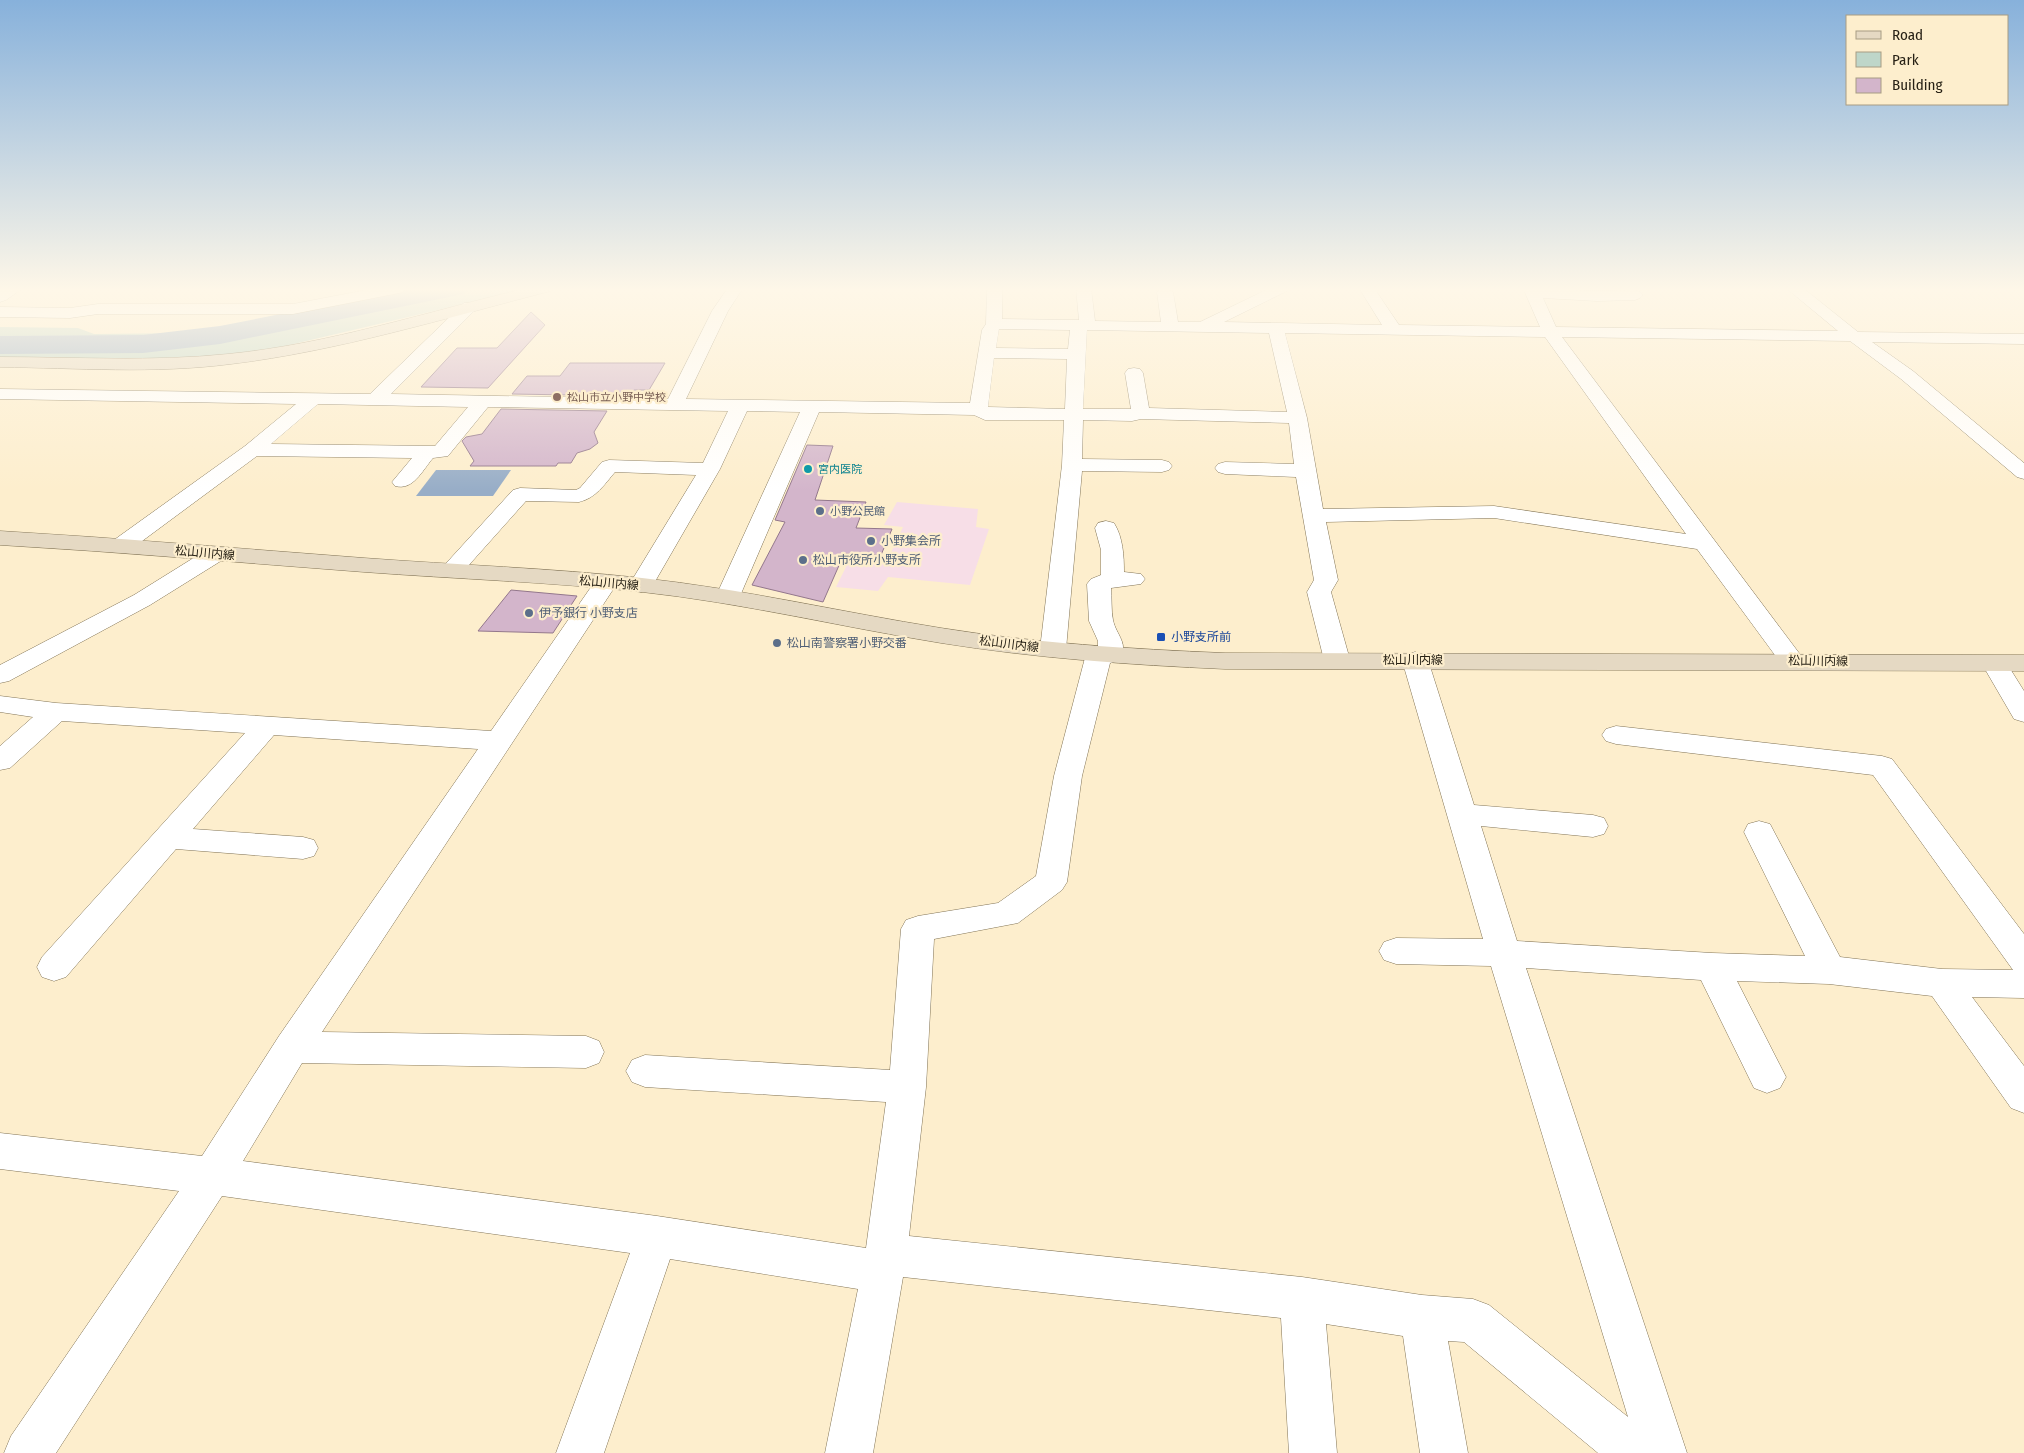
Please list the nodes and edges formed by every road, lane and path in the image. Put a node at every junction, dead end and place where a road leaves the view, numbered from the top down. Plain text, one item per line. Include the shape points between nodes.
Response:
1 (253, 356) edge
2 (420, 356) edge
3 (698, 356) edge
4 (986, 356) edge
5 (1076, 356) edge
6 (1283, 356) edge
7 (1567, 356) edge
8 (1881, 356) edge
9 (0, 362) edge
10 (1134, 373) dead end
11 (0, 394) edge
12 (313, 399) junction
13 (375, 400) junction
14 (482, 402) junction
15 (674, 405) junction
16 (740, 406) junction
17 (812, 407) junction
18 (978, 409) junction
19 (1141, 413) junction
20 (1074, 415) junction
21 (1298, 418) junction
22 (252, 450) junction
23 (427, 452) junction
24 (1072, 465) junction
25 (1162, 466) dead end
26 (1225, 468) dead end
27 (710, 469) junction
28 (1305, 471) junction
29 (2024, 473) edge
30 (402, 482) dead end
31 (1315, 516) junction
32 (1106, 528) dead end
33 (0, 538) edge
34 (1704, 543) junction
35 (122, 545) junction
36 (216, 554) junction
37 (452, 570) junction
38 (606, 582) junction
39 (641, 585) junction
40 (728, 596) junction
41 (1053, 649) junction
42 (1105, 655) junction
43 (1337, 660) junction
44 (1415, 660) junction
45 (1792, 661) junction
46 (2024, 663) edge
47 (1994, 664) junction
48 (0, 675) edge
49 (0, 704) edge
50 (56, 712) junction
51 (2024, 713) edge
52 (267, 726) junction
53 (1616, 735) dead end
54 (498, 741) junction
55 (0, 762) edge
56 (1461, 814) junction
57 (1593, 826) dead end
58 (1759, 832) dead end
59 (168, 838) junction
60 (304, 848) dead end
61 (1396, 951) dead end
62 (1504, 954) junction
63 (2024, 960) edge
64 (54, 967) dead end
65 (1712, 967) junction
66 (1829, 970) junction
67 (1942, 983) junction
68 (2024, 984) edge
69 (292, 1047) junction
70 (586, 1052) dead end
71 (645, 1071) dead end
72 (1767, 1078) dead end
73 (907, 1087) junction
74 (2024, 1096) edge
75 (0, 1151) edge
76 (214, 1175) junction
77 (657, 1236) junction
78 (885, 1263) junction
79 (1302, 1299) junction
80 (1422, 1316) junction
81 (28, 1453) edge
82 (580, 1453) edge
83 (849, 1453) edge
84 (1314, 1453) edge
85 (1444, 1453) edge
86 (1635, 1453) edge
87 (1663, 1453) edge

1 - 9 main road via 157,364
2 - 13 street
3 - 15 street
4 - 18 street
5 - 20 street
6 - 21 street
7 - 34 street
8 - 29 street
10 - 19 street
11 - 12 street
12 - 13 street
12 - 22 street
13 - 14 street
14 - 15 street
14 - 23 street via 441,452
15 - 16 street
16 - 17 street
16 - 27 street
17 - 18 street
17 - 40 street
18 - 20 street via 985,414
19 - 20 street
19 - 21 street
20 - 24 street
21 - 28 street
22 - 23 street
22 - 35 street
23 - 30 street
24 - 25 street
24 - 41 street
26 - 28 street
27 - 37 street via 609,466 587,492 579,496 520,494
27 - 39 street
28 - 31 street
31 - 34 street via 1494,512
31 - 43 street via 1326,580 1320,592
32 - 42 street via 1123,579 1099,584 1101,621 1111,641
33 - 35 main road, 松山川内線
34 - 45 street
35 - 36 main road, 松山川内線
36 - 37 main road, 松山川内線
36 - 48 street via 142,600
37 - 38 main road, 松山川内線
38 - 39 main road, 松山川内線
38 - 54 street
39 - 40 main road, 松山川内線
40 - 41 main road, 松山川内線 via 943,636
41 - 42 main road, 松山川内線
42 - 43 main road, 松山川内線 via 1225,661
42 - 73 street via 1068,776 1050,882 1006,914 918,929
43 - 44 main road, 松山川内線
44 - 45 main road, 松山川内線
44 - 56 street
45 - 47 main road, 松山川内線
46 - 47 main road, 松山川内線
47 - 51 street
49 - 50 street
50 - 52 street
50 - 55 street
52 - 54 street
52 - 59 street
53 - 63 street via 1882,766
54 - 69 street
56 - 57 street
56 - 62 street
58 - 66 street
59 - 60 street
59 - 64 street
61 - 62 street
62 - 65 street
62 - 87 street
65 - 66 street
65 - 72 street
66 - 67 street
67 - 68 street
67 - 74 street
69 - 70 street
69 - 76 street
71 - 73 street
73 - 78 street
75 - 76 street
76 - 77 street
76 - 81 street
77 - 78 street
77 - 82 street
78 - 79 street
78 - 83 street
79 - 80 street
79 - 84 street
80 - 85 street
80 - 86 street via 1473,1321

